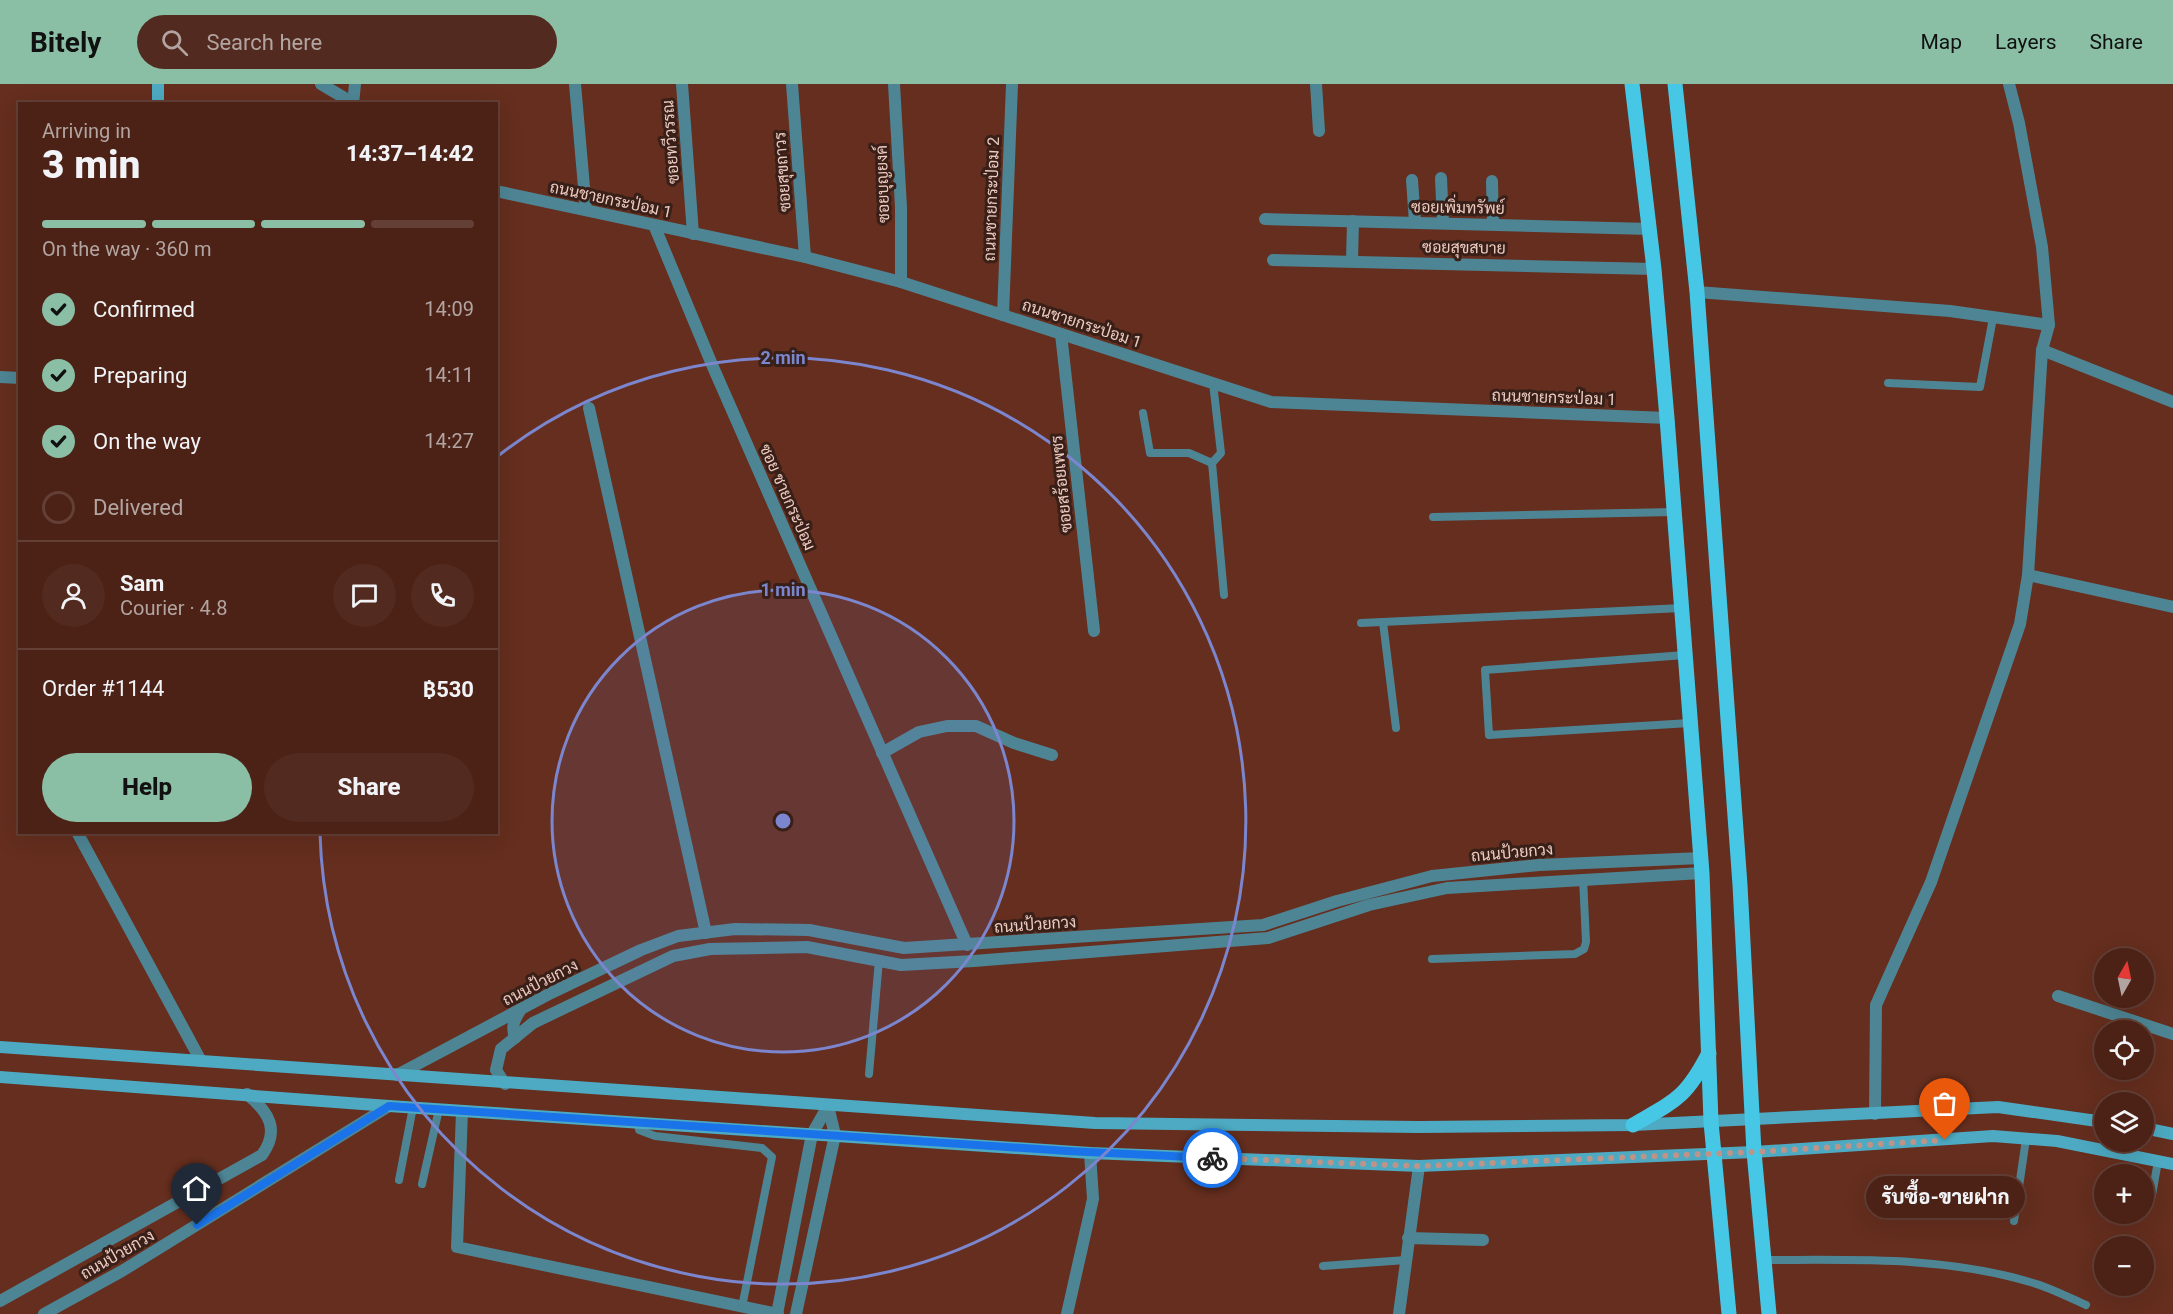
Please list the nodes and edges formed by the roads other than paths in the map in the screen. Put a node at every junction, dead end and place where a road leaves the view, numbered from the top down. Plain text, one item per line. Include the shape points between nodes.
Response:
1 (158, 84) edge
2 (321, 84) edge
3 (355, 84) edge
4 (575, 84) edge
5 (682, 84) edge
6 (792, 84) edge
7 (894, 84) edge
8 (1012, 84) edge
9 (1316, 84) edge
10 (1632, 84) edge
11 (1675, 84) edge
12 (2009, 84) edge
13 (159, 102) edge
14 (351, 102) edge
15 (353, 102) edge
16 (1319, 131) dead end
17 (1441, 178) dead end
18 (1412, 180) dead end
19 (1492, 180) dead end
20 (498, 191) edge
21 (586, 210) junction
22 (1265, 219) dead end
23 (1353, 221) junction
24 (1414, 222) junction
25 (1443, 223) junction
26 (1493, 224) junction
27 (654, 225) junction
28 (1650, 229) junction
29 (693, 234) junction
30 (805, 257) junction
31 (1273, 260) dead end
32 (1352, 261) junction
33 (1654, 269) junction
34 (901, 282) junction
35 (1697, 292) junction
36 (1003, 315) junction
37 (1993, 318) junction
38 (2049, 325) junction
39 (1061, 334) junction
40 (2042, 350) junction
41 (0, 377) edge
42 (18, 378) edge
43 (1213, 383) junction
44 (1888, 383) dead end
45 (2173, 402) edge
46 (589, 408) dead end
47 (1143, 413) dead end
48 (1667, 418) junction
49 (1212, 463) junction
50 (1674, 512) junction
51 (1433, 517) dead end
52 (2028, 575) junction
53 (1224, 595) dead end
54 (2173, 607) edge
55 (1682, 608) junction
56 (1383, 622) junction
57 (1361, 623) dead end
58 (1094, 632) dead end
59 (1685, 656) junction
60 (1690, 723) junction
61 (1396, 728) dead end
62 (882, 753) junction
63 (1052, 755) dead end
64 (77, 834) edge
65 (1701, 865) junction
66 (1583, 878) junction
67 (706, 933) junction
68 (967, 945) junction
69 (1432, 959) dead end
70 (879, 960) junction
71 (2058, 996) dead end
72 (521, 1010) junction
73 (2173, 1034) edge
74 (515, 1038) junction
75 (0, 1047) edge
76 (1709, 1052) junction
77 (201, 1061) junction
78 (869, 1074) dead end
79 (397, 1075) junction
80 (0, 1077) edge
81 (505, 1084) junction
82 (247, 1094) junction
83 (389, 1106) junction
84 (828, 1106) junction
85 (413, 1107) junction
86 (439, 1109) junction
87 (462, 1111) junction
88 (1875, 1114) junction
89 (1752, 1118) junction
90 (2094, 1121) edge
91 (1712, 1122) junction
92 (638, 1123) junction
93 (1633, 1125) junction
94 (2154, 1130) edge
95 (812, 1134) junction
96 (2173, 1134) edge
97 (835, 1135) junction
98 (2026, 1138) junction
99 (1754, 1152) junction
100 (1090, 1153) junction
101 (1714, 1154) junction
102 (2158, 1161) junction
103 (2173, 1164) edge
104 (1419, 1166) junction
105 (399, 1180) dead end
106 (422, 1184) dead end
107 (2154, 1184) edge
108 (2014, 1221) dead end
109 (1408, 1238) junction
110 (1483, 1240) dead end
111 (1407, 1260) junction
112 (1764, 1260) junction
113 (1323, 1266) dead end
114 (0, 1301) edge
115 (2086, 1305) dead end
116 (742, 1307) junction
117 (44, 1314) edge
118 (778, 1314) edge
119 (796, 1314) edge
120 (1067, 1314) edge
121 (1399, 1314) edge
122 (1729, 1314) edge
123 (1769, 1314) edge

1 - 13 street
2 - 14 street
3 - 15 street
4 - 21 street
5 - 29 street, ซอยทวีวรรณ
6 - 30 street, ซอยสุขถาวร
7 - 34 street, ซอยบุญยงค์
8 - 36 street, ถนนชายกระป่อม 2
9 - 16 street
10 - 28 main road
11 - 35 main road
12 - 38 street via 2042,247
17 - 25 street
18 - 24 street
19 - 26 street
20 - 21 street, ถนนชายกระป่อม 1
21 - 27 street, ถนนชายกระป่อม 1
22 - 23 street, ซอยเพิ่มทรัพย์
23 - 24 street, ซอยเพิ่มทรัพย์
23 - 32 street
24 - 25 street, ซอยเพิ่มทรัพย์
25 - 26 street, ซอยเพิ่มทรัพย์
26 - 28 street, ซอยเพิ่มทรัพย์
27 - 29 street, ถนนชายกระป่อม 1
27 - 62 street, ซอย ชายกระป่อม via 712,367
28 - 33 main road
29 - 30 street, ถนนชายกระป่อม 1
30 - 34 street, ถนนชายกระป่อม 1
31 - 32 street, ซอยสุขสบาย
32 - 33 street, ซอยสุขสบาย
33 - 48 main road
34 - 36 street, ถนนชายกระป่อม 1
35 - 37 street via 1950,311
35 - 89 main road via 1740,885
36 - 39 street, ถนนชายกระป่อม 1
37 - 38 street
37 - 44 lane via 1980,387
38 - 40 street
39 - 43 street, ถนนชายกระป่อม 1
39 - 58 street, ซอยสร้อยเพชร
40 - 45 street
40 - 52 street
41 - 42 street
43 - 48 street, ถนนชายกระป่อม 1 via 1270,402
43 - 49 lane via 1221,453
46 - 67 street
47 - 49 lane via 1150,453 1189,453
48 - 50 main road
49 - 53 lane
50 - 51 lane
50 - 55 main road
52 - 54 street
52 - 88 street via 2020,624 1931,882 1876,1005
55 - 56 lane
55 - 59 main road
56 - 57 lane
56 - 61 lane
59 - 60 main road
59 - 60 lane via 1485,670 1489,735
60 - 65 main road
62 - 63 street via 919,732 976,726
62 - 68 street, ซอย ชายกระป่อม
64 - 77 street
65 - 66 street, ถนนป้วยกวง
65 - 68 street, ถนนป้วยกวง via 1539,865 1432,876 1263,925
65 - 76 main road
66 - 69 lane via 1586,942 1584,949 1575,954
66 - 70 street, ถนนป้วยกวง via 1447,888 1369,905 1268,938 974,961 901,965
67 - 68 street, ถนนป้วยกวง via 735,929 809,930 904,948
67 - 72 street, ถนนป้วยกวง via 678,936 642,950
70 - 74 street, ถนนป้วยกวง via 807,947 710,949 673,956 553,1012
70 - 78 lane
71 - 73 street
72 - 74 street via 513,1022
72 - 79 street, ถนนป้วยกวง
74 - 81 street, ถนนป้วยกวง via 501,1049 497,1060 496,1070
75 - 77 street
76 - 91 main road
76 - 93 main road via 1694,1082 1675,1101
77 - 79 street
79 - 81 street
80 - 82 street
81 - 84 street
82 - 83 street
82 - 114 street, ถนนป้วยกวง via 266,1111 269,1119 270,1139 262,1155
83 - 85 street
83 - 117 street, ถนนป้วยกวง via 122,1271
84 - 93 street via 1095,1123
84 - 95 street
84 - 97 street
85 - 86 street
85 - 105 lane
86 - 87 street
86 - 106 lane
87 - 92 street
87 - 116 street via 457,1247
88 - 89 street
88 - 90 street via 1998,1107
89 - 91 street
89 - 99 main road
91 - 93 street
91 - 101 main road
92 - 95 street
92 - 116 lane via 639,1130 655,1136 762,1148 772,1157
94 - 96 street
95 - 97 street
95 - 118 street
97 - 100 street
97 - 119 street
98 - 99 street via 1993,1136
98 - 102 street
98 - 108 lane
99 - 101 street
99 - 112 main road
100 - 104 street
100 - 120 street via 1093,1199
101 - 104 street
101 - 122 main road
102 - 103 street
102 - 107 lane
104 - 109 street
109 - 110 street
109 - 111 street
111 - 113 lane
111 - 121 street
112 - 115 lane via 1906,1260 1944,1265 2031,1282
112 - 123 main road
116 - 118 street

